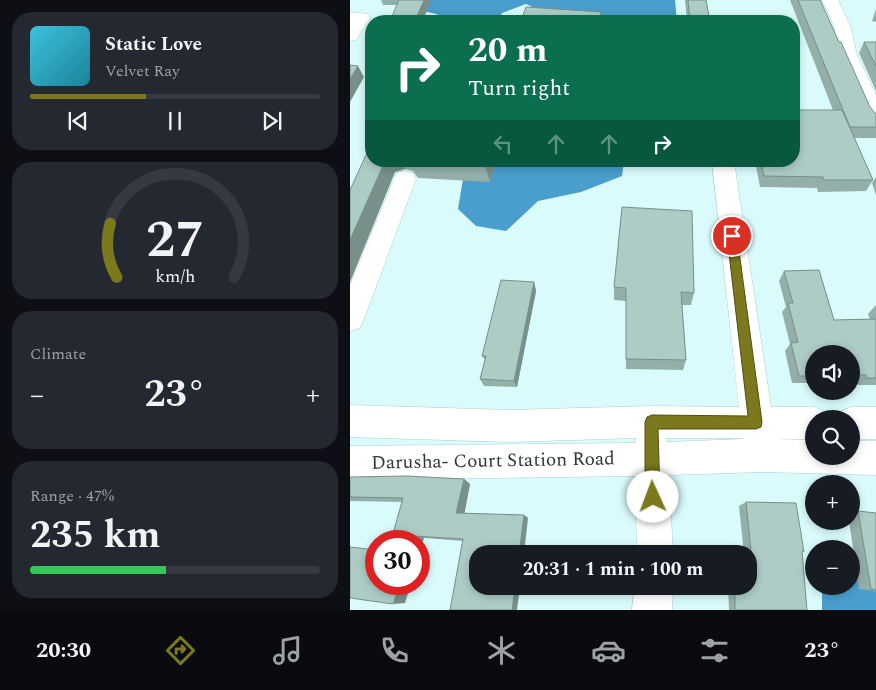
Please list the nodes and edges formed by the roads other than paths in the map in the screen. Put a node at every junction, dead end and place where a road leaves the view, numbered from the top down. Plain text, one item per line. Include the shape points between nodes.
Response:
1 (830, 0) edge
2 (361, 14) edge
3 (350, 36) edge
4 (876, 117) edge
5 (724, 167) edge
6 (405, 179) dead end
7 (350, 319) edge
8 (350, 421) edge
9 (652, 422) junction
10 (756, 422) junction
11 (805, 423) edge
12 (860, 423) edge
13 (876, 423) edge
14 (762, 455) junction
15 (876, 458) edge
16 (651, 459) junction
17 (350, 463) edge
18 (655, 545) edge
19 (653, 595) edge
20 (652, 610) edge

1 - 4 street via 842,25 848,55
2 - 3 street
5 - 10 street
6 - 7 street
8 - 9 street, Darusha- Court Station Road via 509,426
9 - 10 street, Darusha- Court Station Road
9 - 16 street
10 - 11 street, Darusha- Court Station Road
10 - 14 street
12 - 13 street
14 - 15 street, Darusha- Court Station Road
14 - 16 street, Darusha- Court Station Road
16 - 17 street, Darusha- Court Station Road
16 - 18 street
19 - 20 street

